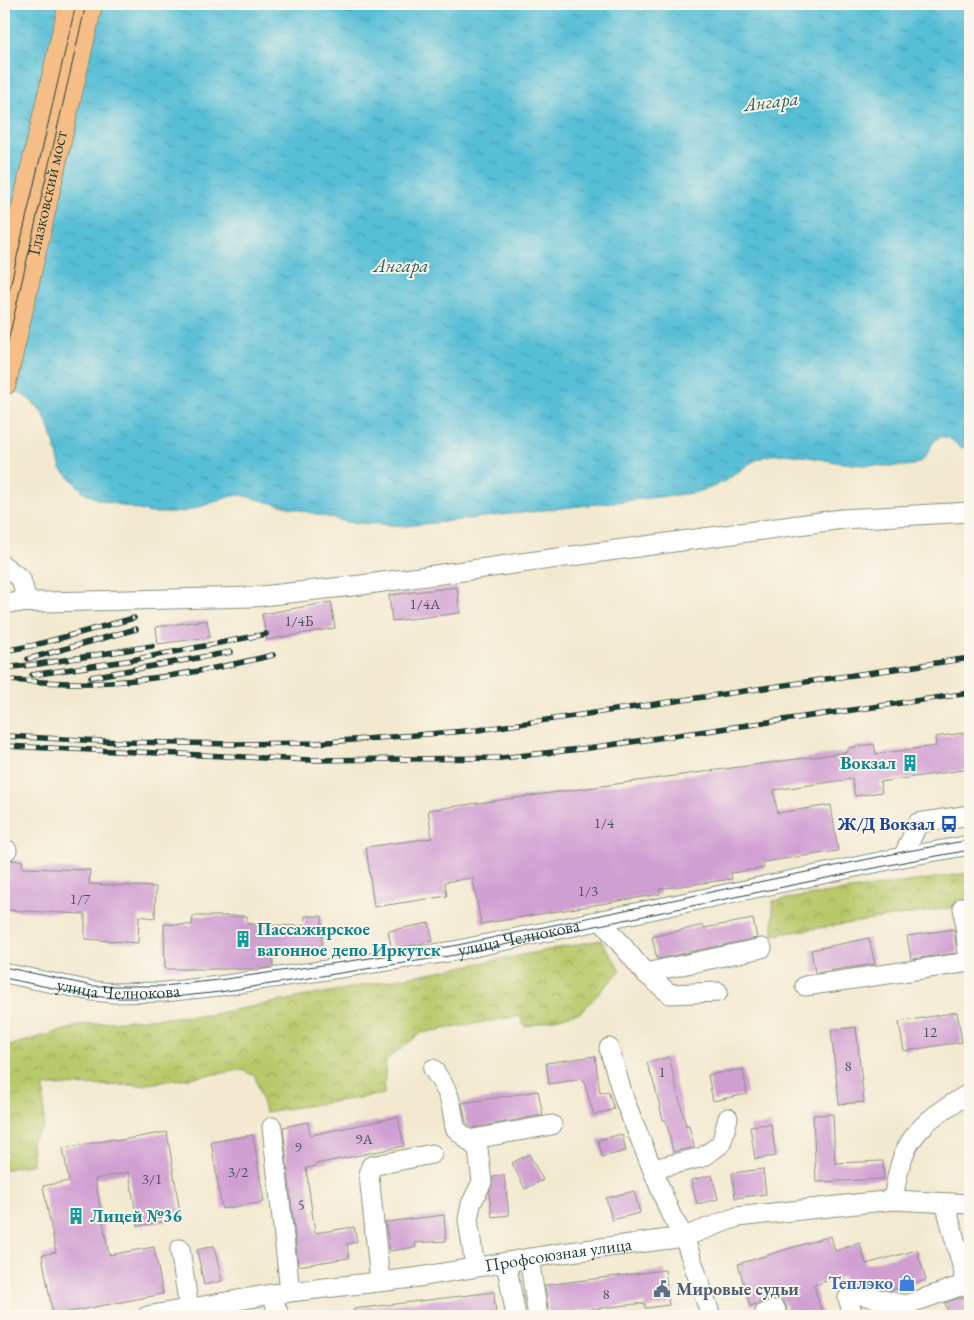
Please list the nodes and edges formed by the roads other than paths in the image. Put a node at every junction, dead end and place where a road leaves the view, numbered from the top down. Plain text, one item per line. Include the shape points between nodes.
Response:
1 (71, 4) edge
2 (90, 4) edge
3 (4, 294) edge
4 (4, 383) edge
5 (970, 512) edge
6 (4, 566) edge
7 (27, 602) junction
8 (4, 603) edge
9 (970, 815) edge
10 (970, 845) edge
11 (903, 857) junction
12 (963, 907) dead end
13 (601, 920) junction
14 (762, 948) dead end
15 (970, 962) edge
16 (4, 973) edge
17 (645, 973) junction
18 (805, 986) dead end
19 (718, 992) dead end
20 (609, 1048) dead end
21 (433, 1069) dead end
22 (970, 1093) edge
23 (728, 1118) dead end
24 (552, 1125) dead end
25 (272, 1127) dead end
26 (468, 1140) junction
27 (432, 1154) dead end
28 (653, 1168) junction
29 (892, 1200) junction
30 (945, 1203) junction
31 (970, 1204) edge
32 (684, 1237) junction
33 (180, 1249) dead end
34 (529, 1258) junction
35 (506, 1262) junction
36 (475, 1267) junction
37 (380, 1281) junction
38 (281, 1293) junction
39 (189, 1309) junction
40 (890, 1309) edge
41 (147, 1316) edge
42 (279, 1316) edge
43 (516, 1316) edge
44 (538, 1316) edge
45 (711, 1316) edge
46 (853, 1316) edge

1 - 3 main road, Глазковский мост
2 - 4 main road, Глазковский мост
5 - 7 street via 842,519 371,584 253,597
6 - 7 street via 20,579
7 - 8 street
9 - 11 street via 918,823
10 - 11 street, улица Челнокова
11 - 13 street, улица Челнокова
12 - 15 street
13 - 16 street, улица Челнокова via 454,951 164,992 92,991
13 - 17 street
14 - 17 street
15 - 18 street
17 - 19 street via 670,994
20 - 28 street via 624,1099
21 - 26 street via 448,1090 455,1128
22 - 29 street via 928,1120 910,1142 901,1161
23 - 28 street via 721,1144 703,1157
24 - 26 street
25 - 38 street
26 - 36 street via 478,1149 482,1182 471,1204 468,1220
27 - 37 street via 371,1166 369,1175
28 - 32 street via 671,1215
29 - 30 street, Профсоюзная улица
29 - 32 street, Профсоюзная улица via 737,1217
30 - 31 street, Профсоюзная улица
30 - 40 street via 964,1273 963,1285
32 - 34 street, Профсоюзная улица
32 - 45 street
33 - 39 street
34 - 35 street, Профсоюзная улица
34 - 44 street
35 - 36 street, Профсоюзная улица
35 - 43 street
36 - 37 street, Профсоюзная улица
37 - 38 street, Профсоюзная улица
38 - 39 street, Профсоюзная улица
38 - 42 street
39 - 41 street, Профсоюзная улица
40 - 46 street via 857,1294 848,1298

